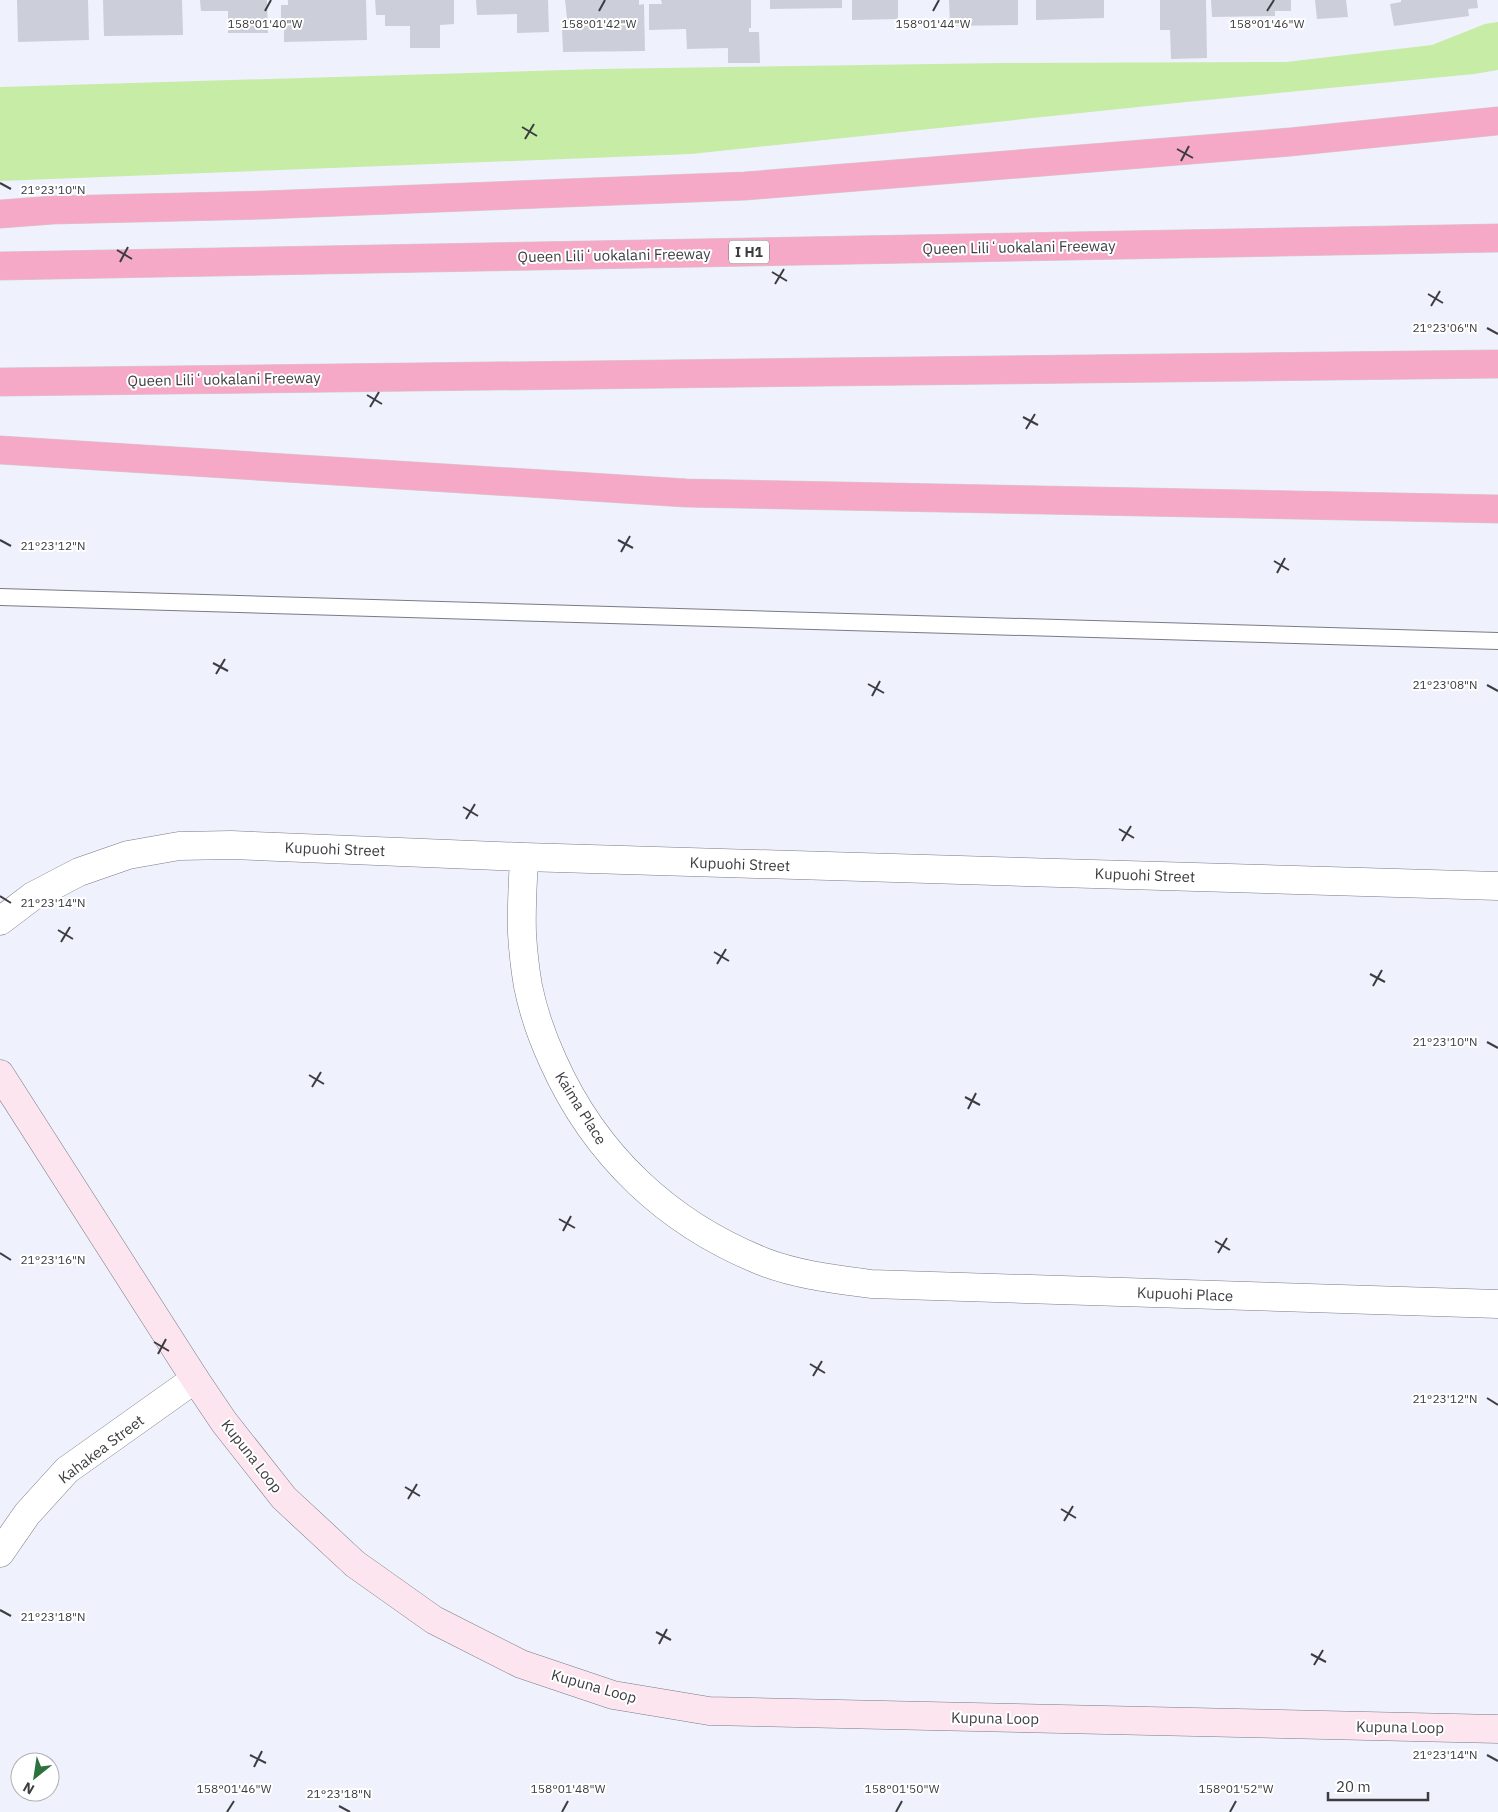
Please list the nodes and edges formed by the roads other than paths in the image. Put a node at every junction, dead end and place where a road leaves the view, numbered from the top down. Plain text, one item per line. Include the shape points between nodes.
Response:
1 (1498, 122) edge
2 (0, 214) edge
3 (1498, 238) edge
4 (0, 266) edge
5 (1498, 364) edge
6 (0, 382) edge
7 (0, 450) edge
8 (1498, 509) edge
9 (0, 597) edge
10 (1498, 641) edge
11 (524, 857) junction
12 (1498, 886) edge
13 (0, 921) edge
14 (0, 1074) edge
15 (871, 1284) joint
16 (1498, 1304) edge
17 (195, 1379) junction
18 (0, 1553) edge
19 (1498, 1730) edge

1 - 2 highway via 745,186
3 - 4 highway, Queen Liliʻuokalani Freeway / I H1
5 - 6 highway, Queen Liliʻuokalani Freeway
7 - 8 highway via 686,493
9 - 10 lane
11 - 12 street, Kupuohi Street
11 - 13 street, Kupuohi Street via 231,845 179,846 128,855 79,872 33,896
11 - 15 street, Kaima Place via 522,933 528,987 543,1039 565,1088 594,1134 629,1175 670,1211 716,1240 774,1265 818,1277
14 - 17 street, Kupuna Loop
15 - 16 street, Kupuohi Place
17 - 18 street, Kahakea Street via 67,1470 27,1514
17 - 19 street, Kupuna Loop via 224,1422 284,1498 355,1564 451,1629 521,1664 613,1695 709,1711

